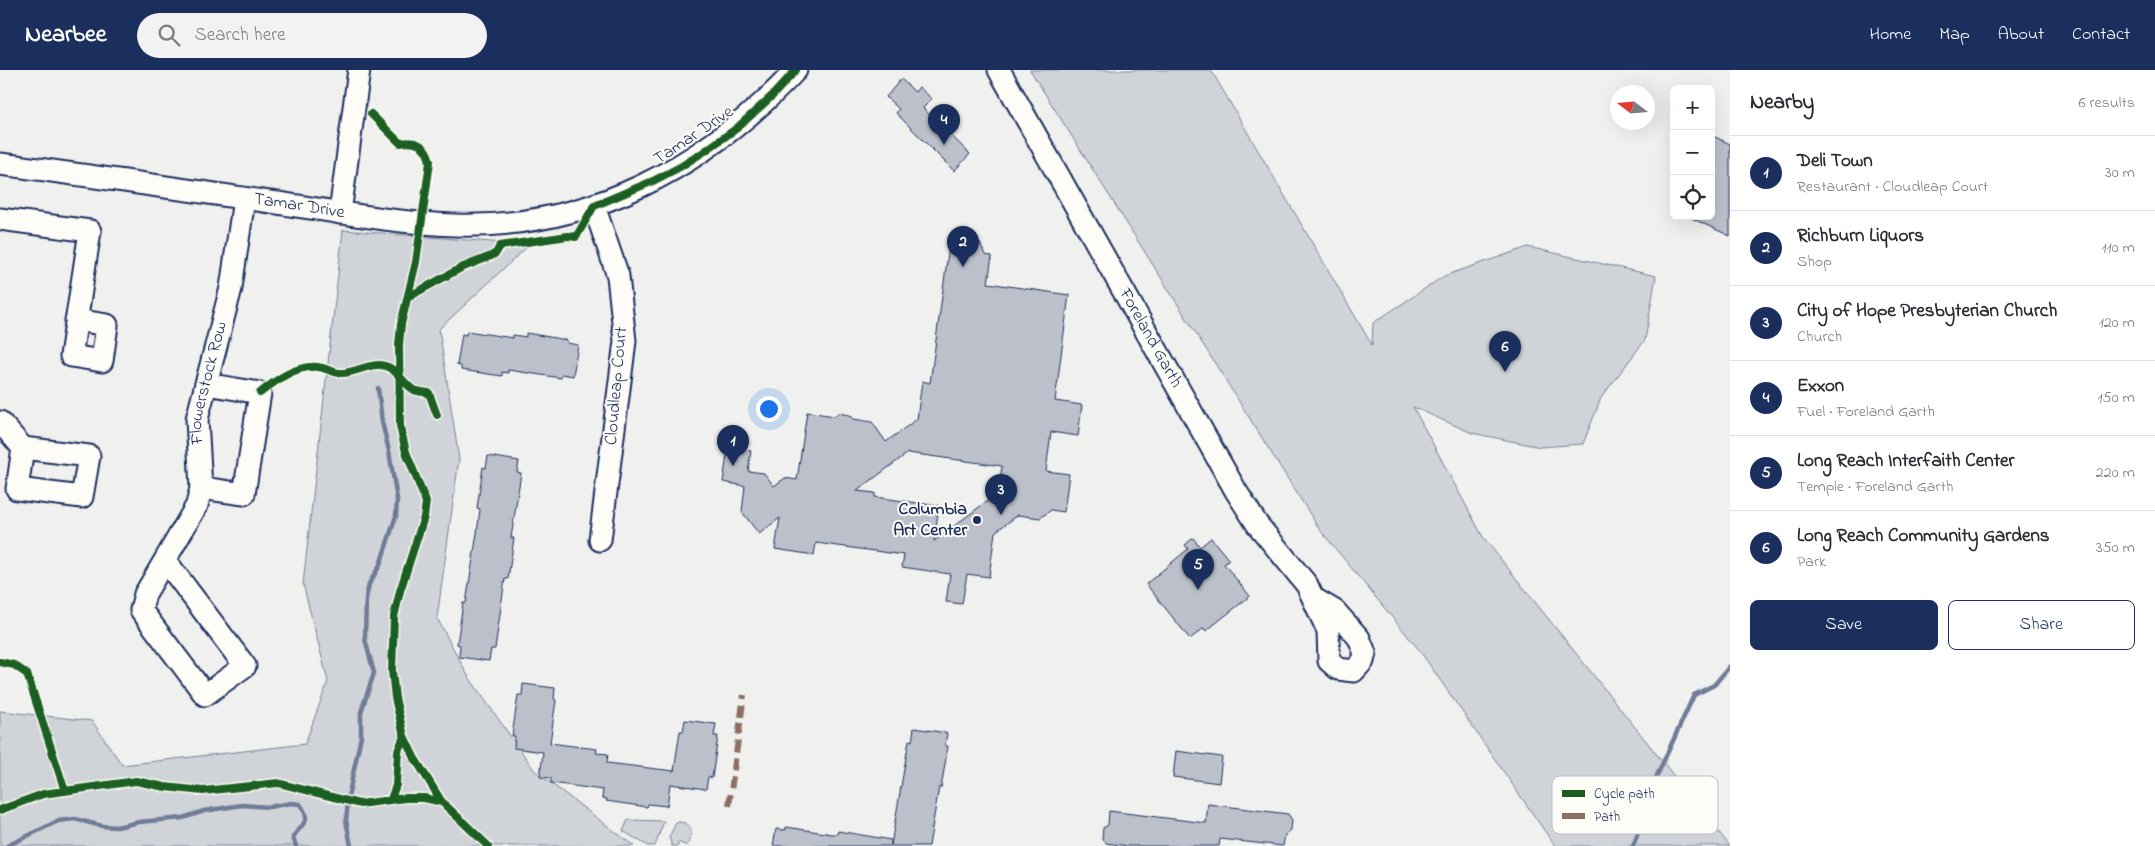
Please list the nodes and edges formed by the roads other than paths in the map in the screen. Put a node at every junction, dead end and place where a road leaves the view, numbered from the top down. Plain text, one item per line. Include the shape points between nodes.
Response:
1 (359, 70) edge
2 (796, 70) edge
3 (999, 70) edge
4 (0, 164) edge
5 (244, 198) junction
6 (594, 206) junction
7 (340, 213) junction
8 (0, 219) edge
9 (76, 320) dead end
10 (206, 384) junction
11 (0, 422) edge
12 (23, 448) dead end
13 (201, 488) junction
14 (600, 540) dead end
15 (165, 560) junction
16 (1313, 598) dead end

1 - 7 street
2 - 6 street, Tamar Drive via 737,128 680,168
3 - 16 street, Foreland Garth via 1236,491 1257,524 1307,585
4 - 5 street, Tamar Drive
5 - 7 street, Tamar Drive
5 - 10 street, Flowerstock Row via 231,288
6 - 7 street, Tamar Drive via 546,217 486,224 417,223
6 - 14 street, Cloudleap Court via 618,276 625,341
8 - 9 street via 90,231
10 - 13 street, Flowerstock Row via 197,420
10 - 13 street via 260,392 244,494
11 - 12 street
13 - 15 street, Flowerstock Row via 197,506
15 - 15 street, Flowerstock Row via 245,666 206,695 141,610 145,594

